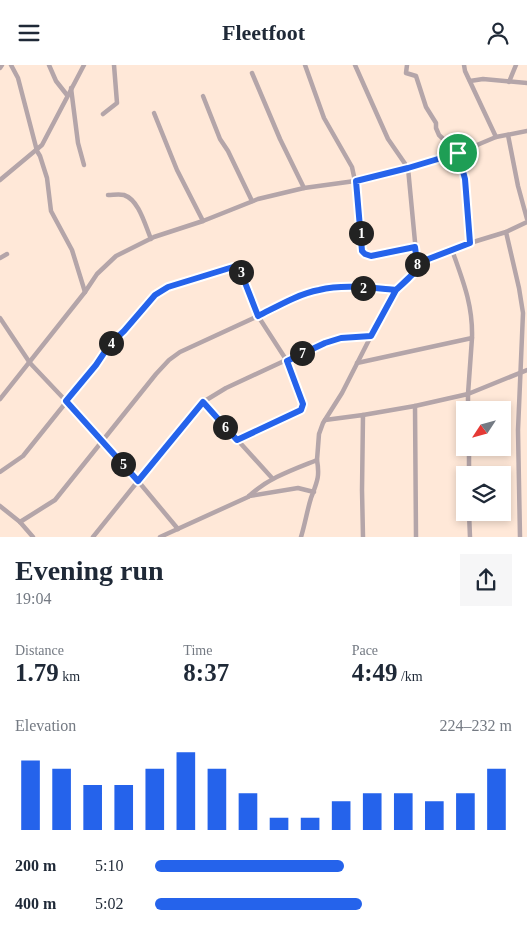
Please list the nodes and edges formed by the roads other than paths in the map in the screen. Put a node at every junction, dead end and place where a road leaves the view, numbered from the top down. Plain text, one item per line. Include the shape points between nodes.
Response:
1 (2, 65) edge
2 (11, 65) edge
3 (49, 65) edge
4 (84, 65) edge
5 (114, 65) edge
6 (304, 65) edge
7 (355, 65) edge
8 (407, 65) edge
9 (464, 65) edge
10 (516, 65) edge
11 (0, 68) edge
12 (252, 73) dead end
13 (470, 81) junction
14 (509, 82) junction
15 (527, 83) edge
16 (71, 88) junction
17 (67, 95) junction
18 (202, 96) dead end
19 (154, 113) dead end
20 (103, 115) dead end
21 (527, 131) edge
22 (508, 135) junction
23 (496, 137) junction
24 (37, 151) junction
25 (458, 153) junction
26 (84, 165) dead end
27 (408, 168) junction
28 (0, 180) edge
29 (356, 181) junction
30 (304, 188) junction
31 (108, 195) dead end
32 (252, 201) junction
33 (203, 221) junction
34 (527, 221) edge
35 (506, 232) junction
36 (151, 239) junction
37 (470, 243) junction
38 (415, 247) junction
39 (452, 250) junction
40 (7, 254) dead end
41 (0, 259) edge
42 (418, 263) junction
43 (396, 290) junction
44 (86, 292) junction
45 (258, 316) junction
46 (0, 318) edge
47 (525, 323) edge
48 (371, 336) junction
49 (472, 338) junction
50 (287, 361) junction
51 (30, 363) junction
52 (357, 363) junction
53 (527, 370) edge
54 (519, 372) junction
55 (468, 394) junction
56 (0, 399) edge
57 (66, 401) junction
58 (468, 401) edge
59 (203, 402) junction
60 (415, 406) junction
61 (363, 415) junction
62 (324, 420) junction
63 (102, 440) junction
64 (237, 440) junction
65 (317, 459) junction
66 (0, 472) edge
67 (272, 478) junction
68 (138, 481) junction
69 (314, 492) junction
70 (248, 497) junction
71 (0, 506) edge
72 (469, 521) edge
73 (20, 522) junction
74 (519, 523) junction
75 (527, 526) edge
76 (178, 529) junction
77 (31, 536) edge
78 (93, 537) edge
79 (160, 537) edge
80 (301, 537) edge
81 (363, 537) edge
82 (416, 537) edge
83 (470, 537) edge
84 (520, 537) edge

1 - 11 street
2 - 24 street via 18,78
3 - 17 street
4 - 16 street
5 - 20 street via 117,103
6 - 29 street via 324,118 352,167
7 - 27 street via 388,139
8 - 25 street via 406,73 416,76 439,135
9 - 13 street
10 - 14 street
12 - 30 street
13 - 14 street
13 - 23 street
14 - 15 street
16 - 17 street
16 - 26 street
17 - 24 street
18 - 32 street
19 - 33 street
21 - 22 street
22 - 23 street
22 - 34 street
23 - 25 street
24 - 28 street
24 - 44 street via 47,178 50,211 72,250
25 - 27 street
25 - 37 street via 465,179
27 - 29 street
27 - 38 street
29 - 30 street
29 - 38 street via 362,251 371,256
30 - 32 street
31 - 36 street via 120,195 131,200
32 - 33 street
33 - 36 street
34 - 35 street
35 - 37 street
35 - 47 street
36 - 44 street via 107,262
37 - 39 street
38 - 42 street
39 - 42 street
39 - 49 street via 470,301
40 - 41 street
42 - 43 street via 415,272
43 - 45 street via 320,289
43 - 48 street
44 - 51 street
45 - 50 street
45 - 57 street via 237,268 168,287 155,295 110,344
45 - 63 street via 169,360
46 - 51 street
47 - 54 street
48 - 50 street via 341,338
48 - 52 street
49 - 52 street
49 - 55 street
50 - 59 street
50 - 64 street via 303,408
51 - 56 street
51 - 57 street
52 - 62 street
53 - 54 street
54 - 55 street
54 - 74 street
55 - 58 street
55 - 60 street
57 - 63 street
57 - 66 street via 22,456
59 - 64 street
59 - 68 street
60 - 61 street
60 - 82 street
61 - 62 street
61 - 81 street
62 - 65 street
63 - 68 street
63 - 73 street via 55,501
64 - 67 street
65 - 67 street
65 - 69 street via 318,477
67 - 70 street
68 - 76 street
68 - 78 street
69 - 70 street via 298,488
69 - 80 street
70 - 76 street
71 - 73 street
72 - 83 street
73 - 77 street
74 - 75 street
74 - 84 street
76 - 79 street

